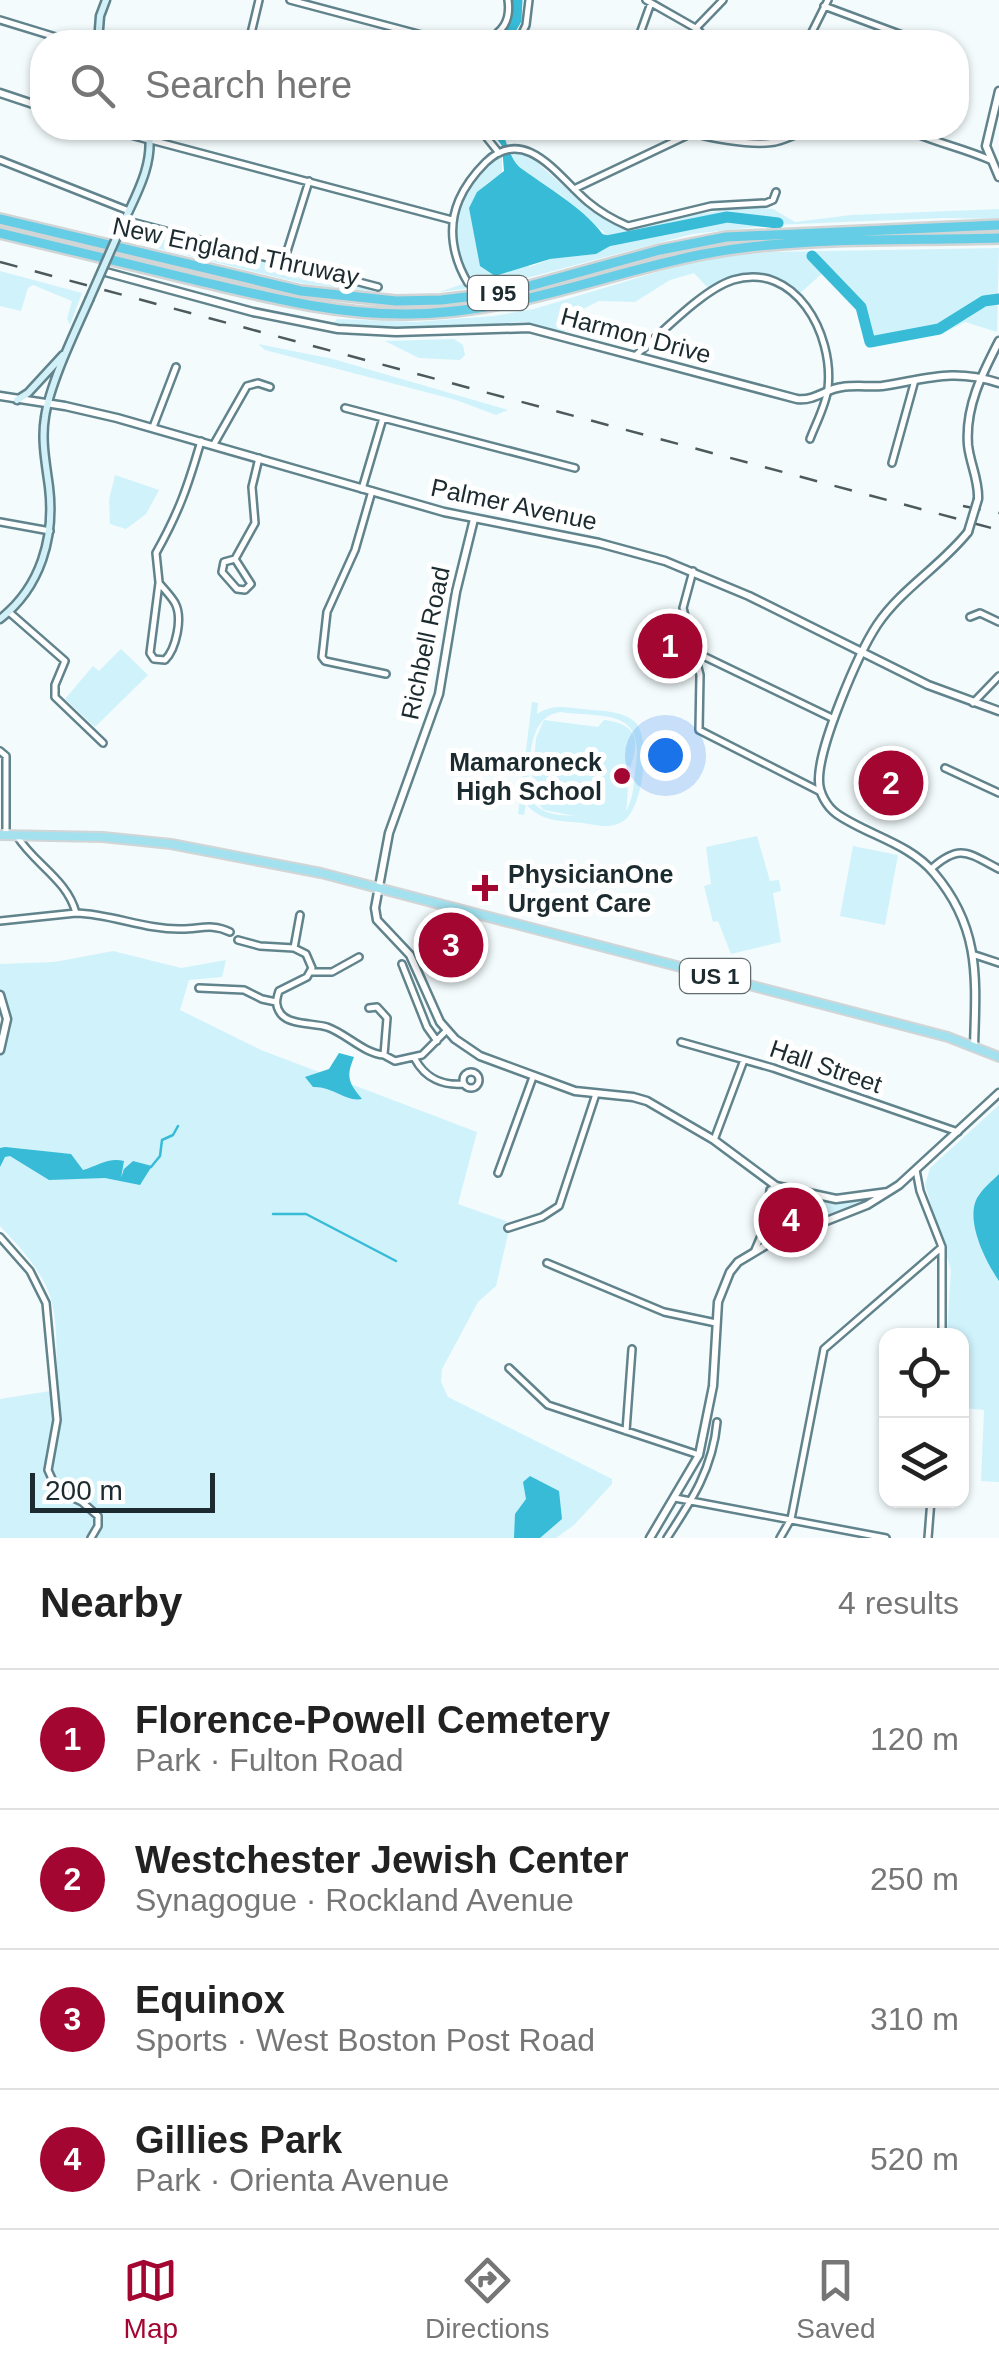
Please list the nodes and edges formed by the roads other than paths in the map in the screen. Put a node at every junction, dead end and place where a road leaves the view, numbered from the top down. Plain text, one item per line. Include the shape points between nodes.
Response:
1 (106, 0) edge
2 (259, 0) edge
3 (290, 0) edge
4 (508, 0) edge
5 (528, 0) edge
6 (723, 0) edge
7 (650, 1) edge
8 (826, 3) edge
9 (0, 20) edge
10 (696, 28) joint
11 (33, 30) edge
12 (99, 30) edge
13 (252, 30) edge
14 (403, 30) edge
15 (501, 30) edge
16 (523, 30) edge
17 (641, 30) edge
18 (814, 30) edge
19 (892, 30) edge
20 (999, 92) edge
21 (0, 94) edge
22 (30, 103) edge
23 (150, 140) joint
24 (490, 140) edge
25 (677, 140) edge
26 (744, 140) edge
27 (775, 140) edge
28 (932, 140) edge
29 (500, 152) junction
30 (0, 160) edge
31 (990, 160) junction
32 (999, 177) edge
33 (308, 181) junction
34 (574, 189) junction
35 (776, 192) dead end
36 (129, 210) junction
37 (0, 219) edge
38 (124, 220) junction
39 (452, 220) junction
40 (999, 225) edge
41 (0, 233) edge
42 (999, 238) edge
43 (284, 261) junction
44 (104, 272) junction
45 (468, 283) dead end
46 (378, 287) dead end
47 (999, 341) edge
48 (67, 350) junction
49 (636, 356) junction
50 (176, 367) dead end
51 (980, 377) junction
52 (916, 378) junction
53 (999, 383) edge
54 (270, 386) dead end
55 (827, 392) junction
56 (0, 396) edge
57 (17, 400) junction
58 (48, 404) junction
59 (346, 408) dead end
60 (383, 418) junction
61 (153, 428) junction
62 (810, 439) dead end
63 (201, 440) junction
64 (214, 444) junction
65 (259, 458) junction
66 (892, 463) dead end
67 (575, 468) dead end
68 (362, 489) junction
69 (372, 491) junction
70 (474, 519) junction
71 (0, 522) edge
72 (50, 532) junction
73 (235, 559) junction
74 (693, 572) junction
75 (159, 583) junction
76 (9, 612) junction
77 (970, 616) dead end
78 (0, 619) edge
79 (999, 622) edge
80 (695, 652) junction
81 (862, 652) junction
82 (386, 674) dead end
83 (999, 676) edge
84 (973, 703) junction
85 (999, 711) edge
86 (834, 719) junction
87 (103, 743) dead end
88 (0, 750) edge
89 (945, 768) dead end
90 (822, 792) junction
91 (999, 793) edge
92 (3, 836) edge
93 (16, 836) junction
94 (931, 868) junction
95 (999, 869) edge
96 (378, 888) junction
97 (76, 913) junction
98 (300, 915) dead end
99 (0, 921) edge
100 (230, 932) dead end
101 (238, 940) dead end
102 (294, 948) junction
103 (974, 955) junction
104 (359, 957) dead end
105 (999, 962) edge
106 (402, 964) dead end
107 (311, 972) junction
108 (199, 988) dead end
109 (0, 995) edge
110 (276, 1002) junction
111 (369, 1008) dead end
112 (446, 1031) junction
113 (437, 1041) junction
114 (680, 1042) dead end
115 (974, 1046) junction
116 (0, 1050) edge
117 (384, 1054) junction
118 (999, 1057) edge
119 (415, 1059) junction
120 (744, 1060) junction
121 (533, 1077) junction
122 (464, 1084) dead end
123 (999, 1093) edge
124 (596, 1094) junction
125 (958, 1132) junction
126 (714, 1140) junction
127 (916, 1170) junction
128 (498, 1174) dead end
129 (776, 1186) junction
130 (888, 1192) junction
131 (508, 1228) dead end
132 (0, 1237) edge
133 (942, 1247) junction
134 (755, 1250) junction
135 (547, 1264) dead end
136 (716, 1324) junction
137 (942, 1328) edge
138 (632, 1349) dead end
139 (509, 1368) dead end
140 (717, 1422) dead end
141 (626, 1432) junction
142 (699, 1455) junction
143 (676, 1498) junction
144 (690, 1503) junction
145 (930, 1508) edge
146 (789, 1522) junction
147 (91, 1538) edge
148 (650, 1538) edge
149 (667, 1538) edge
150 (780, 1538) edge
151 (886, 1538) edge
152 (928, 1538) edge

1 - 12 main road
2 - 13 street
3 - 14 street
4 - 15 street
5 - 16 street
6 - 10 street
7 - 10 street
7 - 17 street
8 - 18 street
8 - 19 street
9 - 11 street
20 - 31 street via 988,131
21 - 22 street
23 - 33 street
23 - 36 main road
24 - 29 street
25 - 34 street
26 - 27 street
28 - 31 street
29 - 34 street via 532,152
29 - 39 street via 468,184
30 - 36 street
31 - 32 street
33 - 39 street
33 - 43 street
34 - 35 street via 628,226 711,206 766,203
36 - 38 main road
37 - 40 highway, New England Thruway / I 95 via 302,291 396,301 508,292 737,235
38 - 43 street
38 - 44 main road, bridge
39 - 45 street
41 - 42 highway, New England Thruway / I 95 via 282,300 394,314 518,303 740,248
43 - 46 street
44 - 48 main road, bridge
44 - 49 street, Harmon Drive via 315,325 396,332 518,326
47 - 51 street
48 - 57 main road
48 - 58 main road
49 - 55 street, Harmon Drive via 797,399
49 - 55 street via 722,284 763,277 786,286 808,308 825,354
50 - 61 street
51 - 52 street, Harmon Drive
51 - 53 street, Harmon Drive
51 - 81 street, bridge via 969,415 978,499 968,532 892,607
52 - 55 street, Harmon Drive
52 - 66 street
54 - 64 street via 247,386
55 - 62 street
56 - 57 street, Palmer Avenue
57 - 58 street, Palmer Avenue
58 - 61 street, Palmer Avenue
58 - 72 main road
59 - 60 street
60 - 67 street
60 - 68 street
61 - 63 street, Palmer Avenue
63 - 64 street, Palmer Avenue
63 - 75 street via 182,504 156,554
64 - 65 street, Palmer Avenue
65 - 68 street, Palmer Avenue
65 - 73 street via 254,523
68 - 69 street, Palmer Avenue
69 - 70 street, Palmer Avenue
69 - 82 street via 356,550 327,612 322,657
70 - 74 street, Palmer Avenue via 626,549
70 - 96 street, Richbell Road via 439,694 389,832
71 - 72 street
72 - 76 main road via 36,576
73 - 73 street via 224,562 222,572 244,590 251,584
74 - 80 street via 683,602
74 - 81 street, Palmer Avenue
75 - 75 street via 150,652 165,660 178,616
76 - 78 main road
76 - 87 street via 63,658 55,697
77 - 79 street
80 - 86 street
80 - 90 street via 699,730
81 - 84 street, Palmer Avenue
81 - 86 street
83 - 84 street
84 - 85 street, Palmer Avenue
86 - 90 street via 819,778
88 - 92 street via 6,756
89 - 91 street
90 - 94 street via 834,812
92 - 93 main road, US 1
93 - 96 main road, US 1 via 158,842
93 - 97 street via 67,890
94 - 95 street via 956,852
94 - 103 street via 958,907
96 - 112 street via 377,920 410,955
96 - 115 main road, US 1
97 - 99 street
97 - 100 street
98 - 102 street
101 - 102 street
102 - 107 street via 310,958
103 - 105 street
103 - 115 street
104 - 107 street via 332,972
106 - 113 street
107 - 110 street via 279,992
108 - 110 street via 244,990
109 - 116 street via 7,1019
110 - 117 street via 284,1018 325,1026
111 - 117 street via 387,1018
112 - 113 street
112 - 121 street via 480,1056
113 - 119 street
114 - 120 street, Hall Street
115 - 118 main road, US 1
117 - 119 street via 395,1062
119 - 122 street via 444,1084
120 - 125 street, Hall Street
120 - 126 street
121 - 124 street
121 - 128 street
123 - 125 street
124 - 126 street via 647,1101
124 - 131 street via 559,1206
125 - 127 street
126 - 129 street
127 - 130 street
127 - 133 street
129 - 130 street via 836,1199
129 - 134 street
130 - 134 street
132 - 147 street via 30,1271 46,1303 57,1420 48,1470 57,1490 98,1516
133 - 137 street
133 - 146 street via 824,1349
134 - 136 street via 730,1272
135 - 136 street via 664,1312
136 - 142 street via 713,1386
138 - 141 street
139 - 141 street via 548,1405
140 - 144 street via 710,1463
141 - 142 street
142 - 143 street
143 - 144 street
143 - 148 street
144 - 146 street
144 - 149 street
145 - 152 street
146 - 150 street
146 - 151 street

